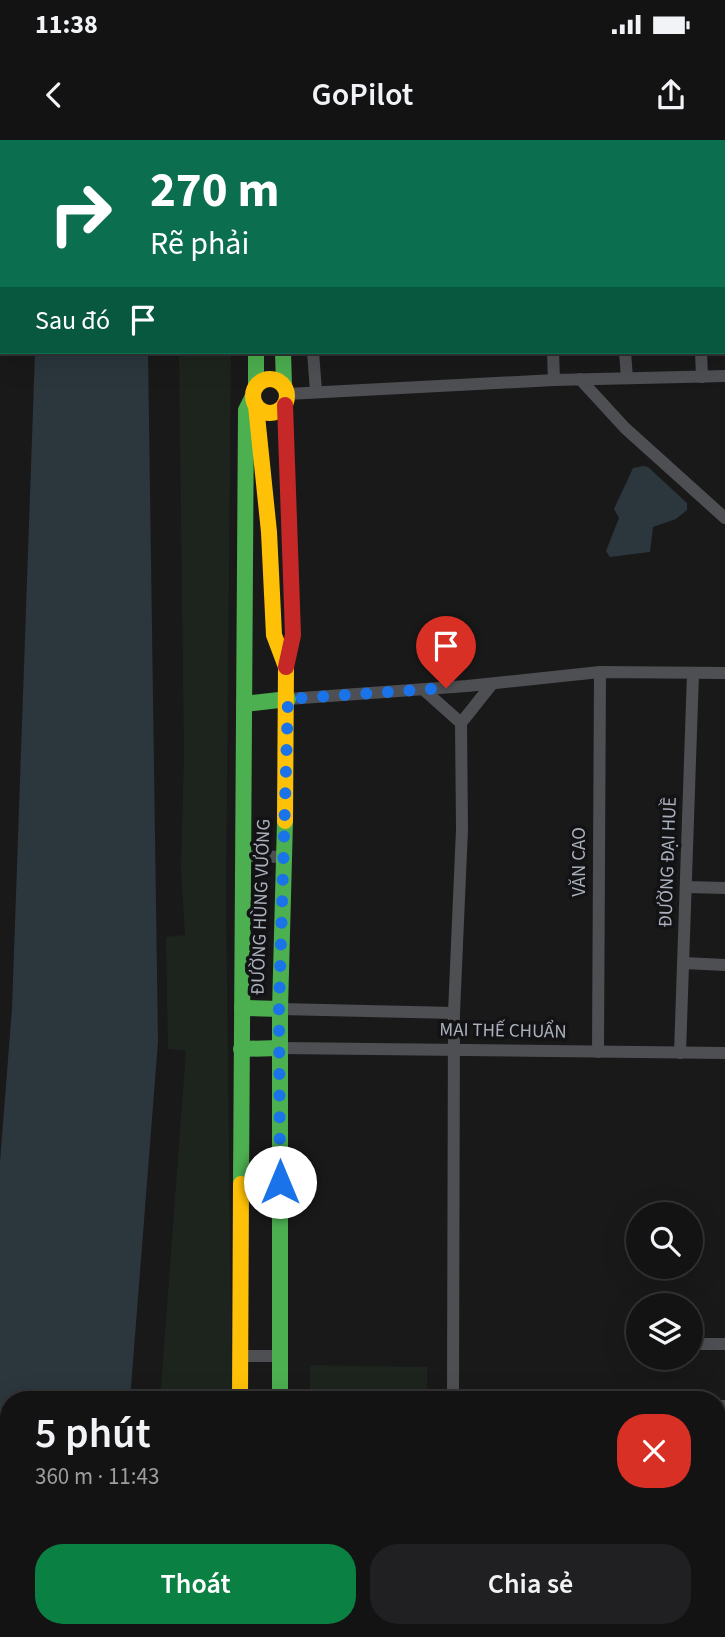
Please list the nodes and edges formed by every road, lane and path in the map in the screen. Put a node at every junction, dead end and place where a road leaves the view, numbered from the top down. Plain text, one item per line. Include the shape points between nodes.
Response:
1 (256, 354) edge
2 (283, 354) edge
3 (313, 354) edge
4 (553, 354) edge
5 (625, 354) edge
6 (701, 354) edge
7 (725, 376) edge
8 (702, 377) junction
9 (627, 378) junction
10 (580, 379) junction
11 (554, 380) junction
12 (316, 391) junction
13 (285, 395) junction
14 (255, 396) junction
15 (725, 518) edge
16 (286, 667) junction
17 (600, 672) junction
18 (693, 673) junction
19 (725, 673) edge
20 (492, 684) junction
21 (424, 690) junction
22 (288, 699) junction
23 (244, 704) junction
24 (461, 723) junction
25 (243, 856) junction
26 (284, 857) junction
27 (686, 887) junction
28 (725, 888) edge
29 (684, 963) junction
30 (725, 965) edge
31 (242, 1008) junction
32 (279, 1009) junction
33 (454, 1013) junction
34 (280, 1048) junction
35 (242, 1049) junction
36 (455, 1049) junction
37 (598, 1052) junction
38 (680, 1053) junction
39 (725, 1053) edge
40 (280, 1182) junction
41 (241, 1184) junction
42 (703, 1344) edge
43 (725, 1344) edge
44 (240, 1356) junction
45 (280, 1356) junction
46 (240, 1391) edge
47 (280, 1391) edge
48 (453, 1391) edge

1 - 14 main road, ĐƯỜNG HÙNG VƯƠNG
2 - 13 main road, ĐƯỜNG HÙNG VƯƠNG
3 - 12 street
4 - 11 street
5 - 9 street
6 - 8 street
7 - 8 street
8 - 9 street
9 - 10 street
10 - 11 street
10 - 15 street via 625,428
11 - 12 street
12 - 13 street
13 - 14 main road via 273,379
13 - 14 main road via 280,410 267,413
13 - 16 main road, ĐƯỜNG HÙNG VƯƠNG via 293,635
14 - 16 main road, ĐƯỜNG HÙNG VƯƠNG via 274,635
14 - 23 main road via 246,410
16 - 22 main road, ĐƯỜNG HÙNG VƯƠNG
17 - 18 street
17 - 20 street
17 - 37 street, VĂN CAO
18 - 19 street
18 - 27 street, ĐƯỜNG ĐẠI HUỀ
20 - 21 street
20 - 24 street
21 - 22 street
21 - 24 street
22 - 23 main road
22 - 26 main road, ĐƯỜNG HÙNG VƯƠNG
23 - 25 main road
24 - 33 street via 462,829
25 - 26 street
25 - 31 main road
26 - 32 main road, ĐƯỜNG HÙNG VƯƠNG
27 - 28 street
27 - 29 street, ĐƯỜNG ĐẠI HUỀ
29 - 30 street
29 - 38 street, ĐƯỜNG ĐẠI HUỀ
31 - 32 main road
31 - 35 main road
32 - 33 street, MAI THẾ CHUẨN
32 - 34 main road, ĐƯỜNG HÙNG VƯƠNG
33 - 36 street
34 - 35 main road
34 - 36 street, MAI THẾ CHUẨN
34 - 40 main road, ĐƯỜNG HÙNG VƯƠNG
35 - 41 main road
36 - 37 street, MAI THẾ CHUẨN
36 - 48 street
37 - 38 street, MAI THẾ CHUẨN
38 - 39 street, MAI THẾ CHUẨN
40 - 41 street
40 - 45 main road, ĐƯỜNG HÙNG VƯƠNG
41 - 44 main road
42 - 43 street
44 - 45 street
44 - 46 main road
45 - 47 main road, ĐƯỜNG HÙNG VƯƠNG

